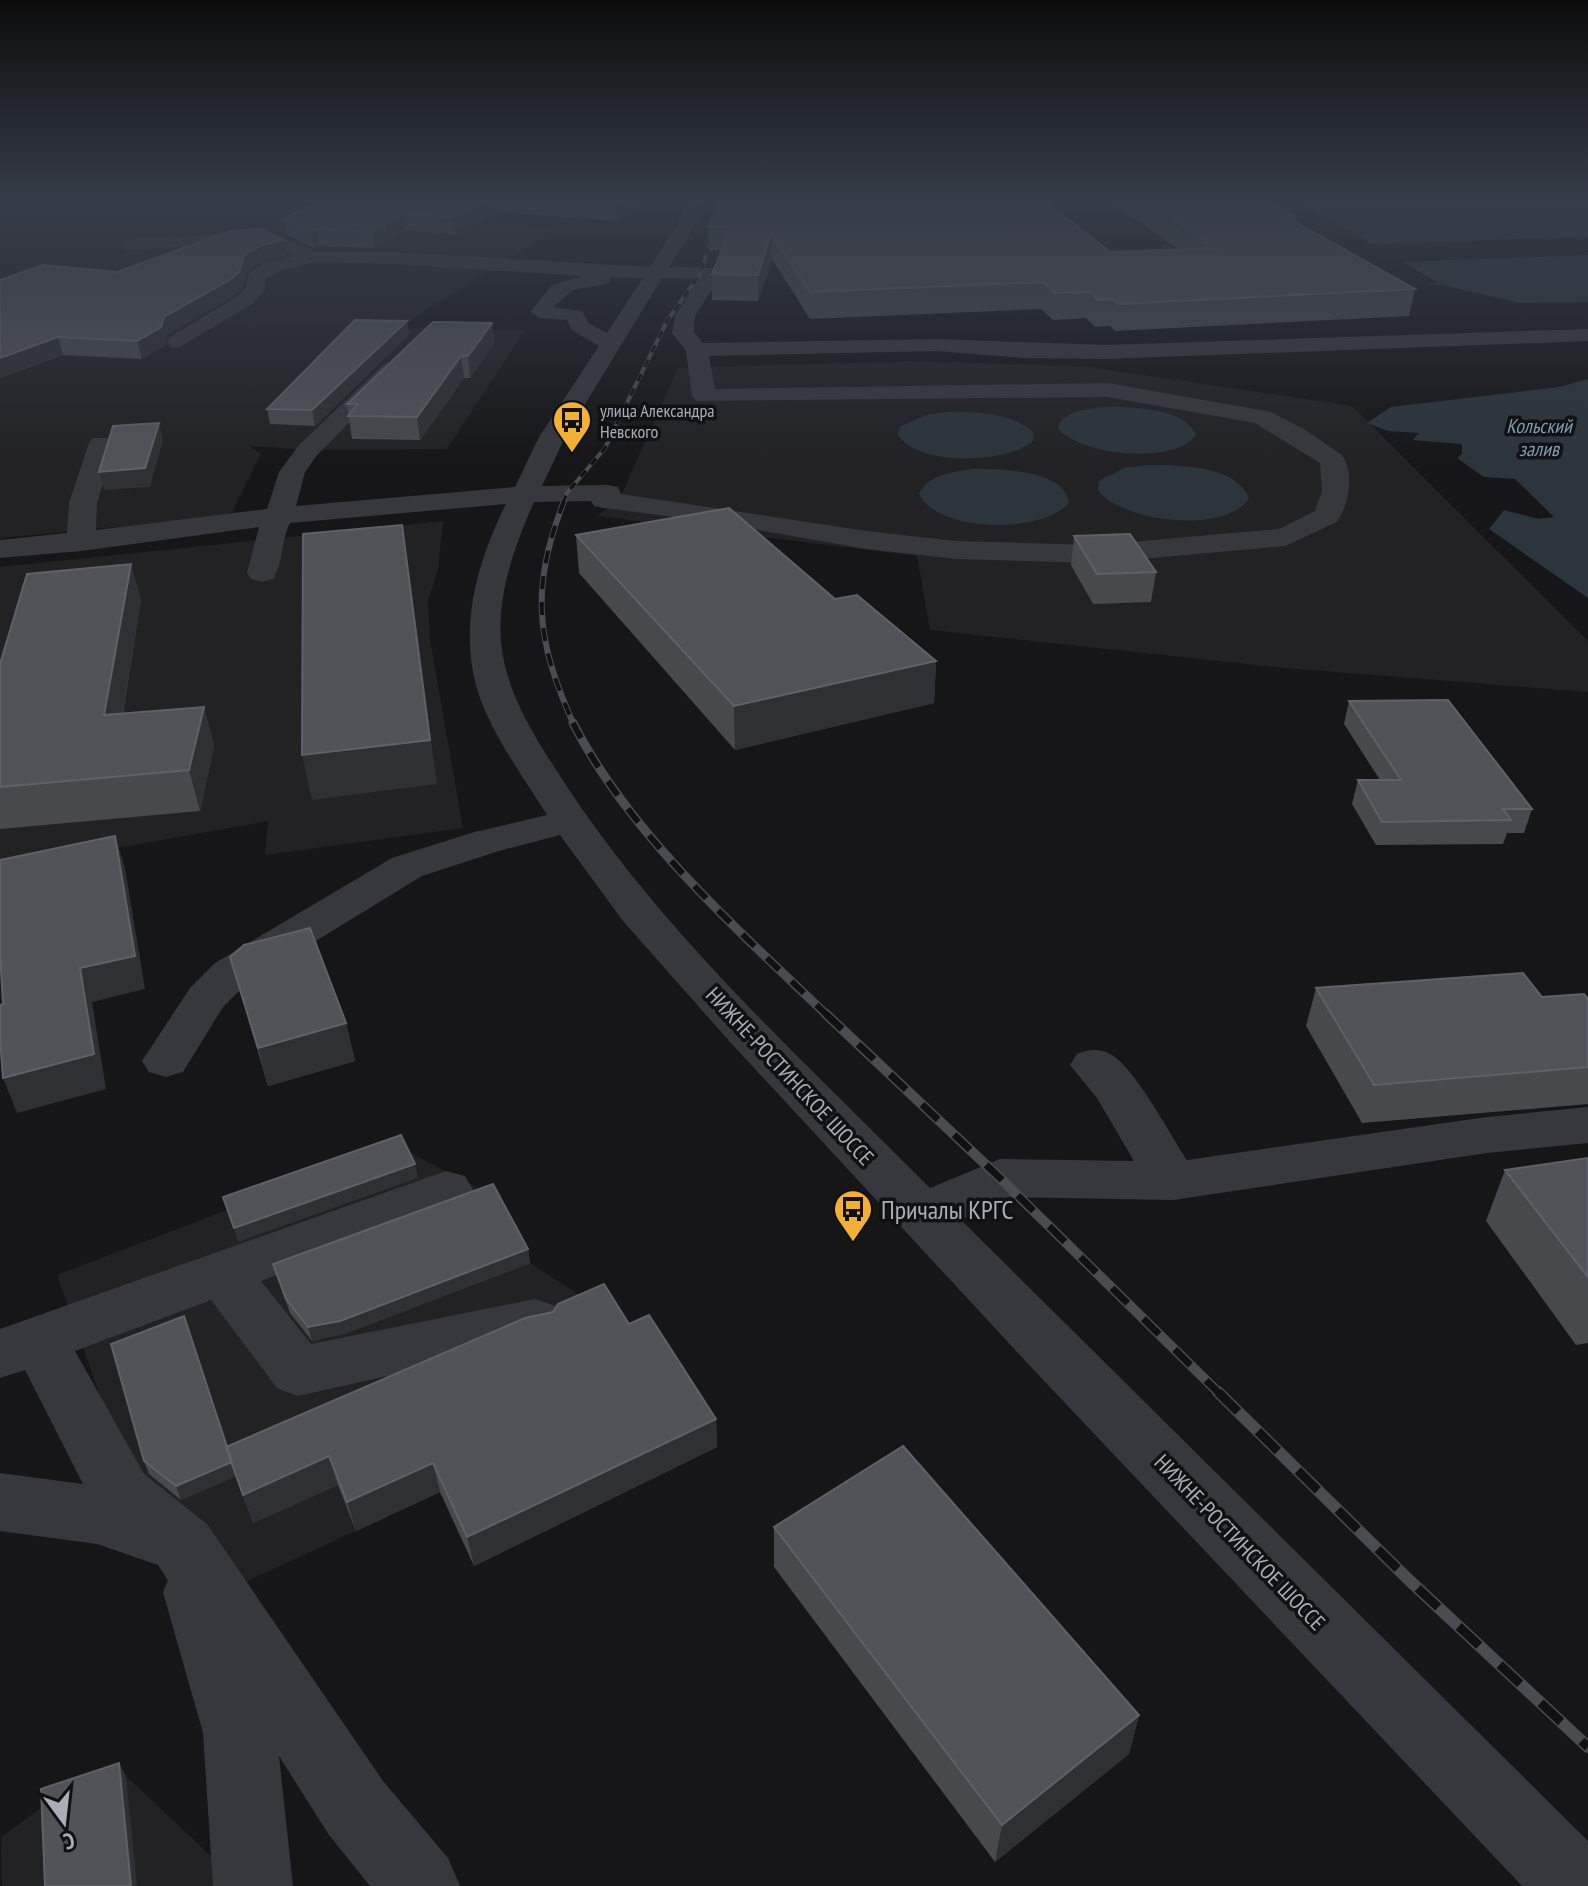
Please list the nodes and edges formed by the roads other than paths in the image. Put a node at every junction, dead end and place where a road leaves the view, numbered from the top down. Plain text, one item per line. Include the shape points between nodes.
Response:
1 (255, 288) edge
2 (559, 288) edge
3 (637, 288) edge
4 (703, 288) edge
5 (1588, 335) edge
6 (178, 342) dead end
7 (611, 344) junction
8 (697, 350) junction
9 (412, 351) edge
10 (102, 443) dead end
11 (523, 492) junction
12 (279, 516) junction
13 (81, 542) junction
14 (0, 549) edge
15 (262, 573) dead end
16 (570, 821) junction
17 (166, 1061) dead end
18 (1094, 1065) dead end
19 (1588, 1125) edge
20 (1173, 1181) junction
21 (446, 1190) dead end
22 (922, 1215) junction
23 (223, 1274) junction
24 (535, 1322) edge
25 (20, 1348) edge
26 (0, 1502) edge
27 (183, 1545) junction
28 (253, 1886) edge
29 (420, 1886) edge
30 (1577, 1886) edge

1 - 6 street via 245,300
2 - 7 street via 540,312 575,315 579,326
3 - 7 street, НИЖНЕ-РОСТИНСКОЕ ШОССЕ
4 - 8 street via 685,316 683,333
5 - 8 street via 1106,352 936,345
7 - 11 street, НИЖНЕ-РОСТИНСКОЕ ШОССЕ
8 - 11 street via 704,396 1108,390 1262,417 1333,460 1336,491 1327,516 1285,537 1097,554 941,549 606,497
9 - 12 street via 308,450 292,472
10 - 13 street via 83,503
11 - 12 street
11 - 16 street, НИЖНЕ-РОСТИНСКОЕ ШОССЕ via 489,588 485,642 497,697
12 - 13 street
12 - 15 street
13 - 14 street
16 - 17 street via 407,867 231,973 206,998
16 - 22 street, НИЖНЕ-РОСТИНСКОЕ ШОССЕ via 638,912
18 - 20 street via 1115,1087
19 - 20 street
20 - 22 street via 1000,1178
21 - 23 street
22 - 30 street, НИЖНЕ-РОСТИНСКОЕ ШОССЕ
23 - 24 street via 298,1371
23 - 25 street
25 - 27 street via 121,1494
26 - 27 street via 97,1515
27 - 28 street via 240,1733
27 - 29 street via 356,1808

